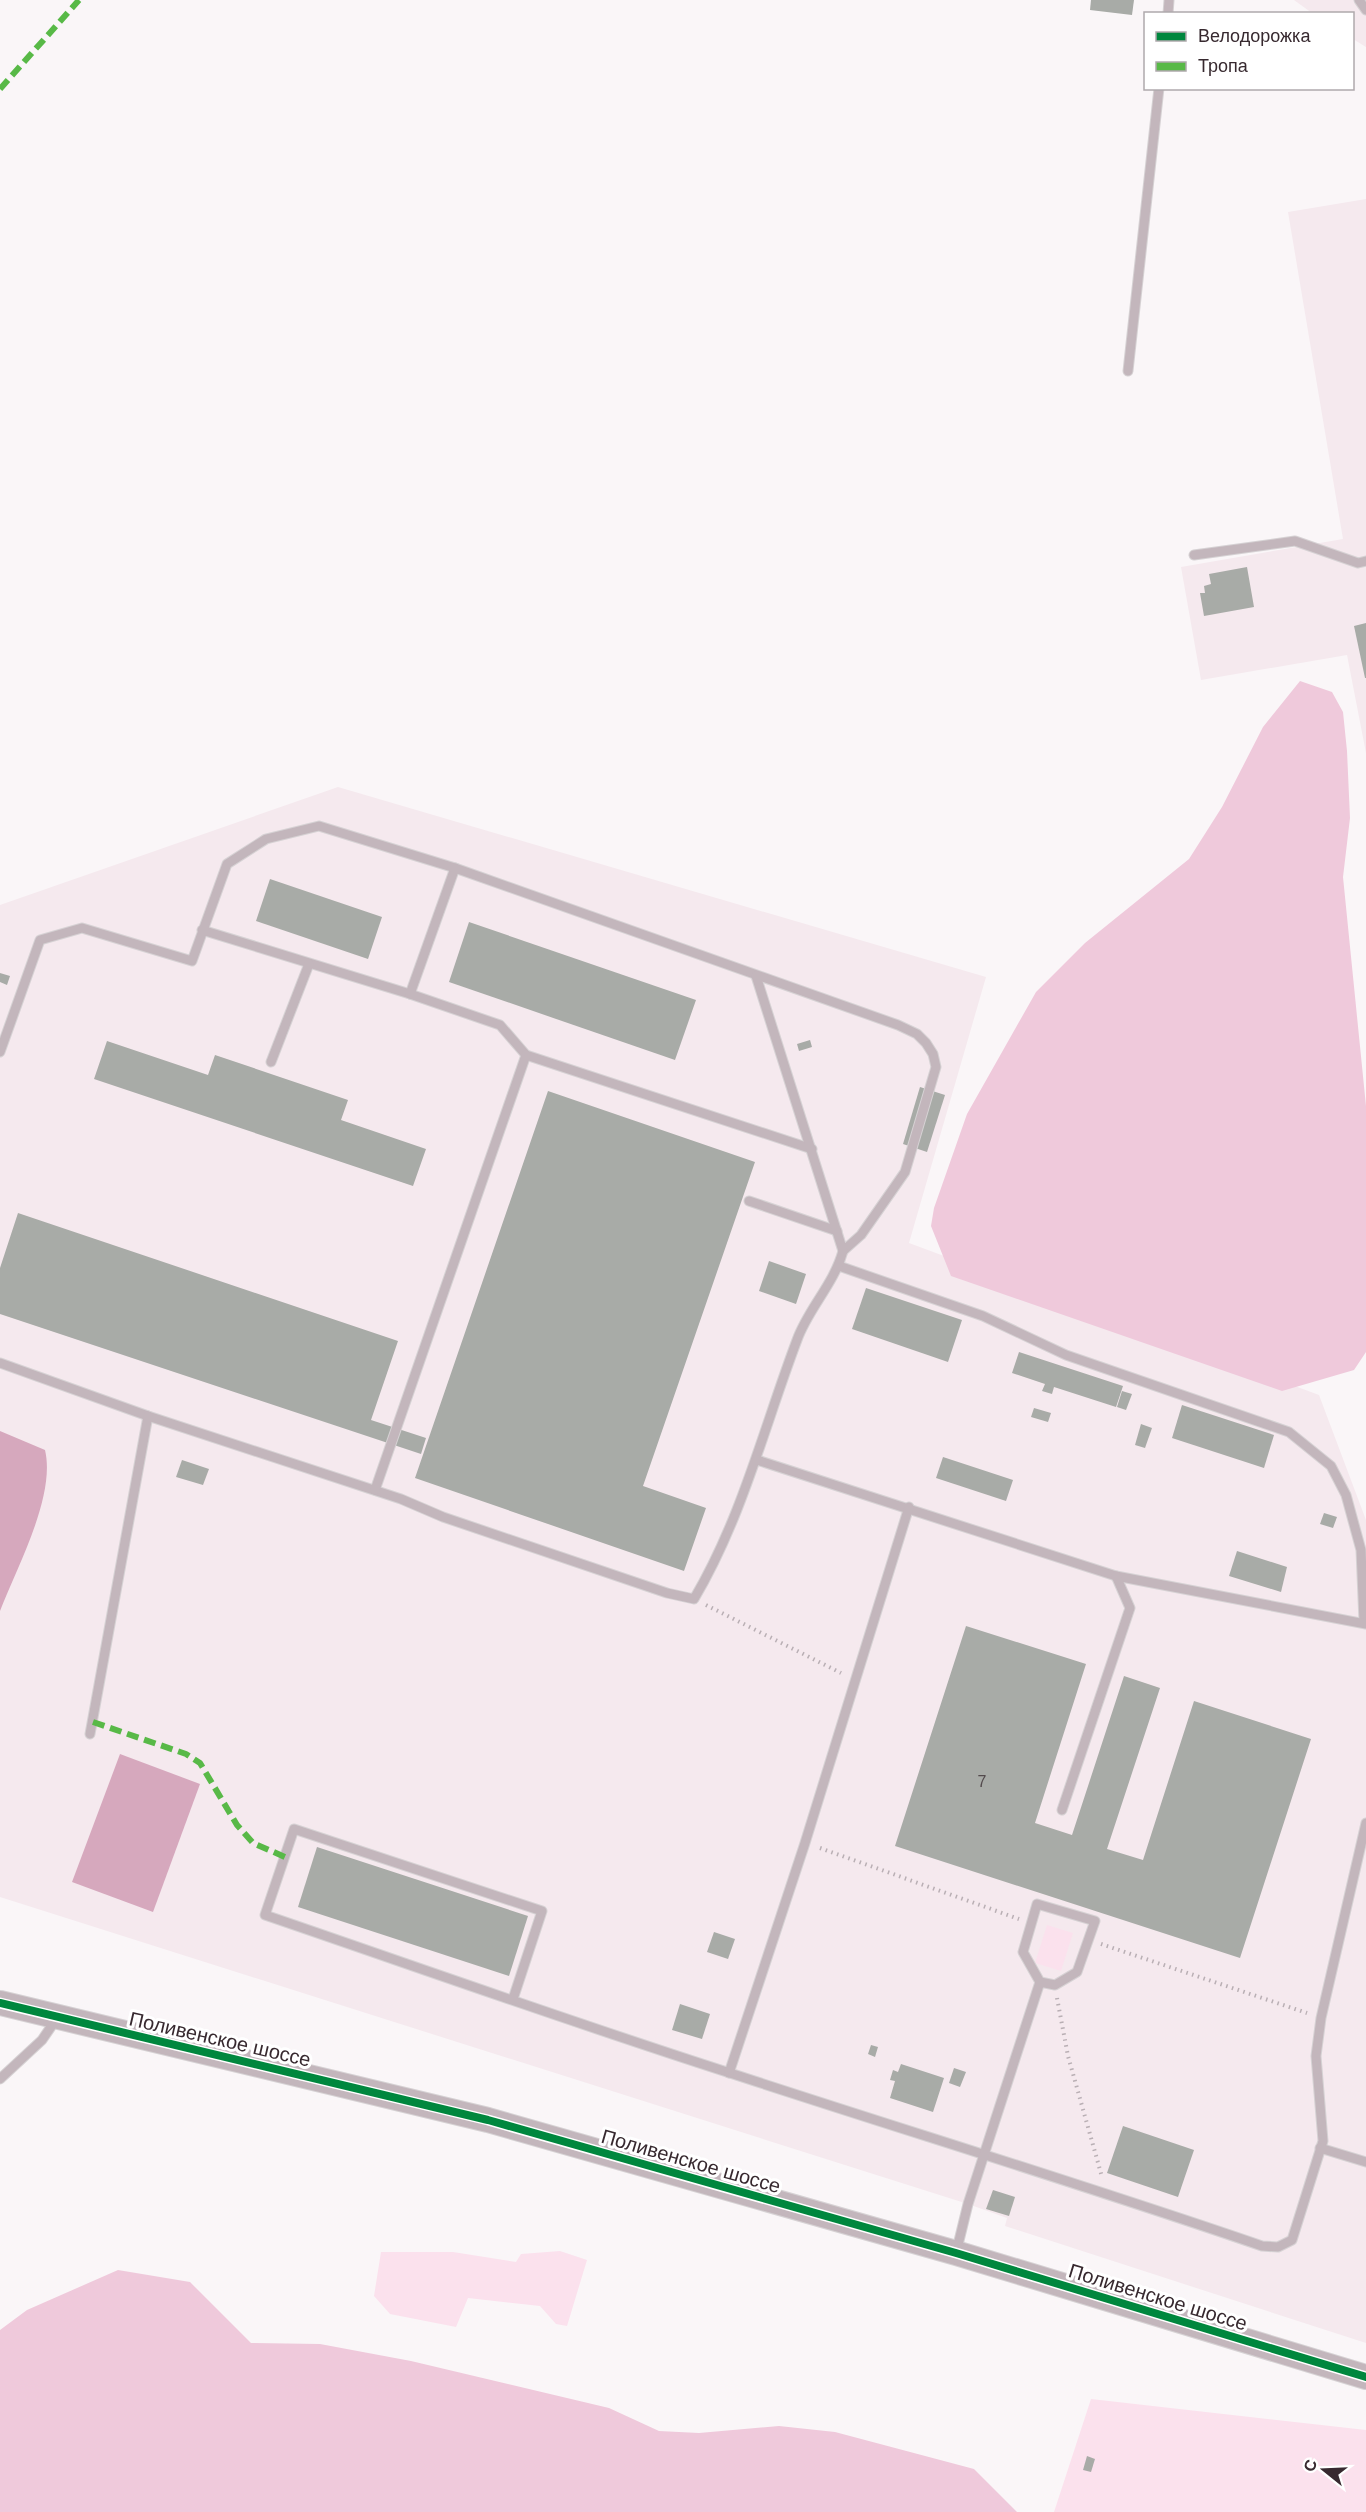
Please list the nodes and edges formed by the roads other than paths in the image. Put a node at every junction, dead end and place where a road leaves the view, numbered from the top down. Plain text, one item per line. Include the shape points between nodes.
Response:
1 (1359, 0) edge
2 (1366, 10) edge
3 (1159, 90) edge
4 (1128, 371) dead end
5 (1194, 555) dead end
6 (1366, 561) edge
7 (455, 868) junction
8 (202, 930) junction
9 (309, 964) junction
10 (756, 976) junction
11 (410, 994) junction
12 (0, 1052) edge
13 (526, 1055) junction
14 (272, 1062) dead end
15 (812, 1149) junction
16 (749, 1201) dead end
17 (837, 1231) junction
18 (843, 1251) junction
19 (839, 1266) junction
20 (0, 1363) edge
21 (147, 1416) junction
22 (757, 1460) junction
23 (375, 1490) junction
24 (909, 1508) junction
25 (1116, 1576) junction
26 (1365, 1623) edge
27 (90, 1734) dead end
28 (1062, 1810) dead end
29 (1366, 1823) edge
30 (1040, 1982) junction
31 (513, 1999) junction
32 (0, 2003) edge
33 (57, 2017) junction
34 (729, 2073) junction
35 (0, 2079) edge
36 (1320, 2148) junction
37 (984, 2153) junction
38 (1366, 2162) edge
39 (956, 2253) junction
40 (1366, 2377) edge

1 - 2 lane
3 - 4 lane
5 - 6 lane via 1295,541 1358,563
7 - 8 lane via 320,826 266,839 227,864
7 - 10 lane
7 - 11 lane
8 - 9 lane
8 - 12 lane via 192,961 82,928 40,940
9 - 11 lane
9 - 14 lane
10 - 15 lane
10 - 18 lane via 908,1030 917,1034 933,1054 936,1067 904,1172 861,1235
11 - 13 lane via 500,1025
13 - 15 lane
13 - 23 lane
15 - 17 lane
16 - 17 lane
17 - 18 lane
18 - 19 lane
19 - 22 lane via 797,1337
19 - 26 lane via 983,1316 1066,1355 1289,1432 1331,1466 1346,1495 1361,1550
20 - 21 lane
21 - 23 lane
21 - 27 lane
22 - 23 lane via 708,1577 694,1599 443,1517
22 - 24 lane
24 - 25 lane
24 - 34 lane
25 - 26 lane
25 - 28 lane via 1130,1608
29 - 36 lane via 1321,2018 1316,2056 1323,2140
30 - 30 lane via 1023,1952 1038,1904 1095,1921 1077,1972 1055,1985
30 - 37 lane
31 - 31 lane via 265,1915 294,1829 542,1911
31 - 34 lane
32 - 33 street, Поливенское шоссе
33 - 35 lane via 42,2040
33 - 39 street, Поливенское шоссе via 488,2120
34 - 37 lane
36 - 37 lane via 1292,2240 1278,2247 1262,2246
36 - 38 lane
37 - 39 lane
39 - 40 street, Поливенское шоссе

